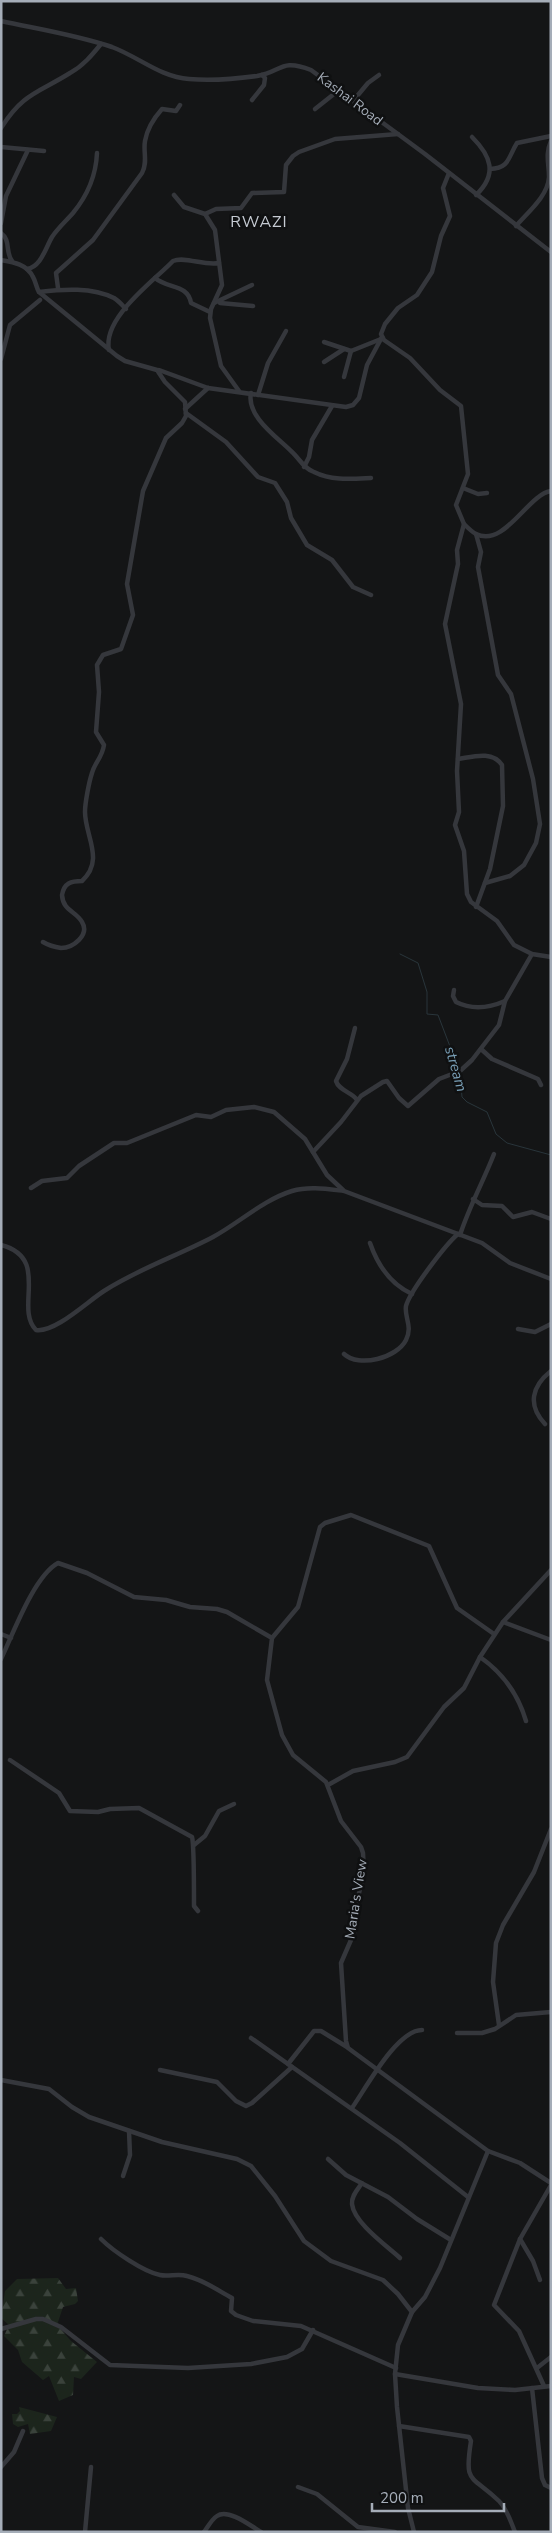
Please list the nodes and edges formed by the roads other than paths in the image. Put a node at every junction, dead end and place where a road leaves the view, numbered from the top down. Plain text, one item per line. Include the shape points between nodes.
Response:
1 (1, 21) edge
2 (102, 44) junction
3 (262, 75) junction
4 (380, 75) dead end
5 (339, 90) junction
6 (252, 100) dead end
7 (353, 101) junction
8 (180, 105) dead end
9 (315, 109) dead end
10 (1, 128) edge
11 (398, 134) junction
12 (551, 136) edge
13 (472, 137) dead end
14 (551, 141) edge
15 (1, 147) edge
16 (28, 150) junction
17 (44, 151) dead end
18 (96, 153) dead end
19 (490, 168) junction
20 (449, 173) junction
21 (550, 173) edge
22 (174, 195) dead end
23 (476, 195) junction
24 (205, 214) junction
25 (1, 223) edge
26 (516, 226) junction
27 (1, 233) edge
28 (551, 252) edge
29 (1, 260) edge
30 (12, 261) junction
31 (219, 263) junction
32 (27, 269) junction
33 (155, 278) junction
34 (252, 285) dead end
35 (58, 288) junction
36 (39, 292) junction
37 (40, 300) dead end
38 (216, 303) junction
39 (252, 306) dead end
40 (126, 309) junction
41 (210, 312) junction
42 (286, 330) dead end
43 (381, 338) junction
44 (324, 342) dead end
45 (344, 350) junction
46 (109, 351) junction
47 (351, 351) junction
48 (1, 359) edge
49 (324, 362) dead end
50 (158, 370) junction
51 (344, 377) dead end
52 (208, 388) junction
53 (239, 391) junction
54 (251, 393) junction
55 (258, 395) junction
56 (332, 406) junction
57 (186, 411) junction
58 (304, 467) junction
59 (371, 478) dead end
60 (463, 488) junction
61 (551, 491) edge
62 (487, 493) dead end
63 (464, 524) junction
64 (476, 534) junction
65 (371, 595) dead end
66 (458, 759) junction
67 (485, 884) junction
68 (476, 907) junction
69 (43, 942) dead end
70 (532, 954) junction
71 (551, 957) edge
72 (454, 990) dead end
73 (505, 1001) junction
74 (355, 1028) dead end
75 (481, 1050) junction
76 (541, 1085) dead end
77 (357, 1100) junction
78 (313, 1152) junction
79 (494, 1154) dead end
80 (31, 1188) dead end
81 (344, 1191) junction
82 (473, 1199) junction
83 (551, 1219) edge
84 (459, 1234) junction
85 (370, 1243) dead end
86 (1, 1245) edge
87 (551, 1279) edge
88 (412, 1294) junction
89 (551, 1324) edge
90 (518, 1329) dead end
91 (344, 1354) dead end
92 (551, 1371) edge
93 (545, 1424) dead end
94 (551, 1570) edge
95 (503, 1622) junction
96 (1, 1634) edge
97 (494, 1634) junction
98 (11, 1638) junction
99 (272, 1638) junction
100 (551, 1640) edge
101 (480, 1657) junction
102 (1, 1659) edge
103 (526, 1721) dead end
104 (10, 1760) dead end
105 (328, 1785) junction
106 (234, 1804) dead end
107 (551, 1829) edge
108 (194, 1845) junction
109 (198, 1911) dead end
110 (551, 2012) edge
111 (499, 2025) junction
112 (422, 2030) dead end
113 (457, 2033) dead end
114 (251, 2038) dead end
115 (348, 2048) junction
116 (290, 2066) junction
117 (160, 2070) dead end
118 (377, 2070) junction
119 (1, 2080) edge
120 (352, 2108) junction
121 (129, 2131) junction
122 (488, 2151) junction
123 (328, 2159) dead end
124 (124, 2176) dead end
125 (362, 2183) junction
126 (551, 2184) edge
127 (468, 2197) junction
128 (101, 2239) dead end
129 (520, 2239) junction
130 (451, 2240) junction
131 (400, 2258) dead end
132 (540, 2280) dead end
133 (412, 2312) junction
134 (1, 2330) edge
135 (313, 2330) junction
136 (551, 2357) edge
137 (396, 2368) junction
138 (537, 2368) junction
139 (395, 2374) junction
140 (544, 2386) junction
141 (551, 2386) edge
142 (532, 2388) junction
143 (399, 2426) junction
144 (23, 2431) dead end
145 (1, 2467) edge
146 (91, 2467) dead end
147 (298, 2487) dead end
148 (551, 2488) edge
149 (85, 2532) edge
150 (204, 2532) edge
151 (261, 2532) edge
152 (395, 2532) edge
153 (414, 2532) edge
154 (515, 2532) edge

1 - 2 street, Kashai Road
2 - 3 street, Kashai Road via 123,51 173,77 225,79
2 - 10 street via 76,69 19,103
3 - 5 street, Kashai Road via 282,66 302,66
3 - 6 street via 265,83
4 - 7 street
5 - 7 street, Kashai Road
5 - 9 street
7 - 11 street, Kashai Road
8 - 35 street via 176,111 162,109 153,121 145,140 146,162 142,173 94,240 56,273
11 - 20 street, Kashai Road
11 - 24 street via 335,139 300,152 286,166 284,192 252,193 241,208 216,209
12 - 19 street via 518,143 506,164
13 - 19 street via 485,152
14 - 21 street via 546,156
15 - 16 street
16 - 17 street
16 - 25 street via 6,196
18 - 32 street via 94,172 81,202 53,236 39,261
19 - 23 street via 488,180
20 - 23 street, Kashai Road
20 - 43 street via 443,188 450,216 432,272 417,295 400,305 385,324
21 - 26 street via 543,194
22 - 24 street via 184,207
23 - 26 street, Kashai Road
24 - 31 street via 215,230
26 - 28 street, Kashai Road
27 - 30 street via 7,240
29 - 30 street
30 - 32 street
31 - 33 street via 202,264 176,259
31 - 38 street via 222,285
32 - 36 street
33 - 40 street via 138,292
33 - 41 street via 186,291 191,303
34 - 38 street
35 - 36 street
35 - 40 street via 108,296
36 - 46 street
37 - 48 street via 10,325
38 - 39 street
38 - 41 street
40 - 46 street via 111,332
41 - 53 street via 221,366
42 - 55 street via 268,363
43 - 47 street
43 - 56 street via 367,365 359,398 346,407
43 - 60 street via 410,358 440,390 461,406 468,474
44 - 45 street
45 - 47 street
45 - 49 street
46 - 50 street via 125,361
47 - 51 street
50 - 52 street
50 - 57 street via 185,402
52 - 53 street
52 - 57 street
53 - 54 street
54 - 55 street
54 - 58 street via 250,402 263,424
55 - 56 street
56 - 58 street via 312,440
57 - 65 street via 226,442 258,477 275,482 307,545 332,560 354,587
57 - 69 street via 182,423 166,438 142,491 127,584 133,614 129,632 121,649 103,656 97,665 96,732 104,745 92,772 84,815 94,851 93,861 82,882 67,884 62,895 66,908 82,921 82,935 70,947 61,948
58 - 59 street via 338,479
60 - 62 street via 478,494
60 - 63 street via 455,509
61 - 64 street via 543,493 501,531
63 - 64 street
63 - 66 street via 456,550 458,564 445,624 461,704
64 - 67 street via 481,552 478,567 498,675 511,694 536,788 540,824 536,844 524,865 510,876
66 - 67 street via 489,755 502,765 503,806
66 - 68 street via 459,812 456,829 464,851 468,898
67 - 68 street
68 - 70 street via 497,921 514,945
70 - 71 street
70 - 73 street
72 - 73 street via 454,999 464,1006 478,1007
73 - 75 street via 501,1020
74 - 77 street via 347,1059 336,1081
75 - 76 street via 492,1059 538,1078
75 - 77 street via 466,1066 439,1079 408,1106 386,1081
77 - 78 street
78 - 80 street via 305,1139 270,1110 232,1108 211,1117 191,1116 127,1143 114,1143 67,1178 42,1181
78 - 81 street via 327,1176
79 - 82 street
81 - 84 street
81 - 86 street via 324,1188 286,1193 202,1243 115,1284 42,1331 36,1330 31,1320 25,1260 18,1252
82 - 83 street via 482,1205 502,1206 513,1217 532,1212
82 - 84 street
84 - 87 street via 482,1243 520,1268
84 - 88 street
85 - 88 street via 392,1282
88 - 91 street via 406,1308 409,1328 403,1344 377,1360
89 - 90 street via 535,1332
92 - 93 street via 536,1386 532,1396 537,1414
94 - 95 street
95 - 97 street
95 - 100 street
96 - 98 street
97 - 99 street via 457,1608 429,1546 350,1515 320,1527 298,1607
97 - 101 street
98 - 99 street via 31,1594 58,1563 87,1572 134,1597 227,1612
98 - 102 street
99 - 105 street via 268,1680 282,1735 293,1755
101 - 103 street via 502,1675
101 - 105 street via 464,1688 444,1707 407,1757 353,1771
104 - 108 street via 59,1793 70,1811 139,1808 192,1837
105 - 115 street, Maria's View via 336,1811 362,1847 364,1861 354,1933 341,1963
106 - 108 street via 219,1811 205,1836
107 - 111 street via 534,1872 496,1943 493,1982
108 - 109 street via 194,1906
110 - 111 street via 520,2014
111 - 113 street via 482,2033
112 - 118 street via 411,2032
114 - 116 street
115 - 116 street via 314,2031
115 - 118 street
116 - 117 street via 246,2106 236,2101 217,2082
116 - 120 street
118 - 120 street
118 - 122 street
119 - 121 street via 49,2089 81,2113
120 - 127 street
121 - 124 street via 130,2155
121 - 133 street via 162,2142 237,2158 251,2166 304,2241 331,2260 383,2280
122 - 126 street via 520,2163
122 - 127 street
123 - 125 street via 346,2175
125 - 130 street
125 - 131 street via 353,2197 355,2215
126 - 129 street
127 - 130 street
128 - 135 street via 145,2270 159,2275 186,2275 209,2284 232,2298 231,2311 236,2316
129 - 132 street
129 - 138 street via 494,2306 519,2331
130 - 133 street via 432,2283
133 - 137 street via 400,2336
134 - 135 street via 43,2319 61,2327 110,2365 188,2368 252,2364 287,2357 302,2349
135 - 137 street
136 - 138 street
137 - 139 street
138 - 140 street
139 - 142 street via 478,2388
139 - 143 street
140 - 141 street
140 - 142 street
142 - 148 street via 542,2478
143 - 153 street via 408,2508
143 - 154 street via 469,2437 468,2472 472,2481 500,2502
144 - 145 street via 14,2452
146 - 149 street
147 - 152 street via 323,2498 358,2527
150 - 151 street via 218,2515 226,2514

